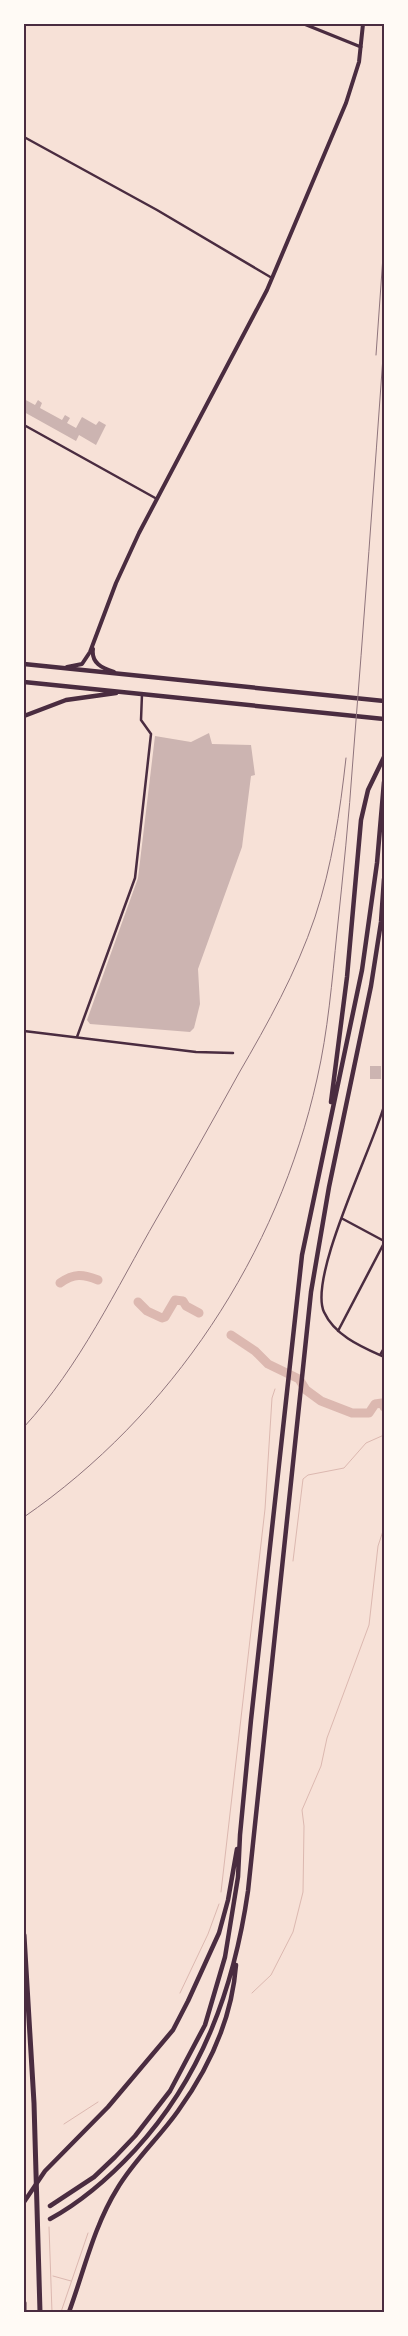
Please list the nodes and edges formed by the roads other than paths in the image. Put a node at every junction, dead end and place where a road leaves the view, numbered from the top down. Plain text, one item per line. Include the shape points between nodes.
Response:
1 (304, 24) edge
2 (363, 24) edge
3 (361, 48) junction
4 (24, 137) edge
5 (272, 278) junction
6 (24, 425) edge
7 (157, 499) junction
8 (93, 645) junction
9 (24, 664) edge
10 (60, 668) junction
11 (121, 674) junction
12 (24, 682) edge
13 (142, 694) junction
14 (384, 701) edge
15 (24, 716) edge
16 (384, 719) edge
17 (384, 757) edge
18 (384, 782) edge
19 (384, 879) edge
20 (384, 911) edge
21 (381, 922) junction
22 (24, 1032) edge
23 (77, 1037) junction
24 (233, 1053) dead end
25 (384, 1106) edge
26 (331, 1111) junction
27 (383, 1115) edge
28 (343, 1219) junction
29 (384, 1242) edge
30 (338, 1331) junction
31 (384, 1348) edge
32 (380, 1356) junction
33 (384, 1357) edge
34 (240, 1835) junction
35 (24, 1935) edge
36 (237, 1955) junction
37 (24, 2202) edge
38 (50, 2206) dead end
39 (50, 2219) dead end
40 (24, 2303) edge
41 (24, 2312) edge
42 (40, 2312) edge
43 (69, 2312) edge

1 - 3 street
2 - 3 main road
3 - 5 main road via 346,103
4 - 5 street
5 - 7 main road via 250,327
6 - 7 street
7 - 8 main road via 116,583
8 - 10 main road via 82,664
8 - 11 main road via 93,658 97,664
9 - 10 main road
10 - 11 main road
11 - 14 main road
12 - 13 main road
13 - 15 main road via 84,696 48,705
13 - 16 main road
13 - 23 street via 141,720 151,734 135,878
17 - 26 main road via 371,782 363,808
18 - 26 main road via 362,970
19 - 21 main road
20 - 21 main road
21 - 36 main road via 364,1024 321,1228 306,1335 248,1891
22 - 23 street
23 - 24 street via 196,1052
25 - 27 street
26 - 34 main road via 302,1255 293,1326
27 - 28 street
28 - 29 street
28 - 30 street via 323,1275 321,1296 325,1314
29 - 30 street
30 - 32 street
31 - 32 street
32 - 33 street
34 - 37 main road via 223,1920 203,1971 173,2030 123,2090 45,2171
34 - 38 main road via 235,1903 226,1956 205,2025 190,2056 170,2091 135,2136 94,2177
35 - 42 highway
36 - 39 main road via 208,2042 172,2104 114,2171 87,2196
36 - 43 main road via 231,2000 215,2046 178,2112 131,2168 108,2204
40 - 41 highway

